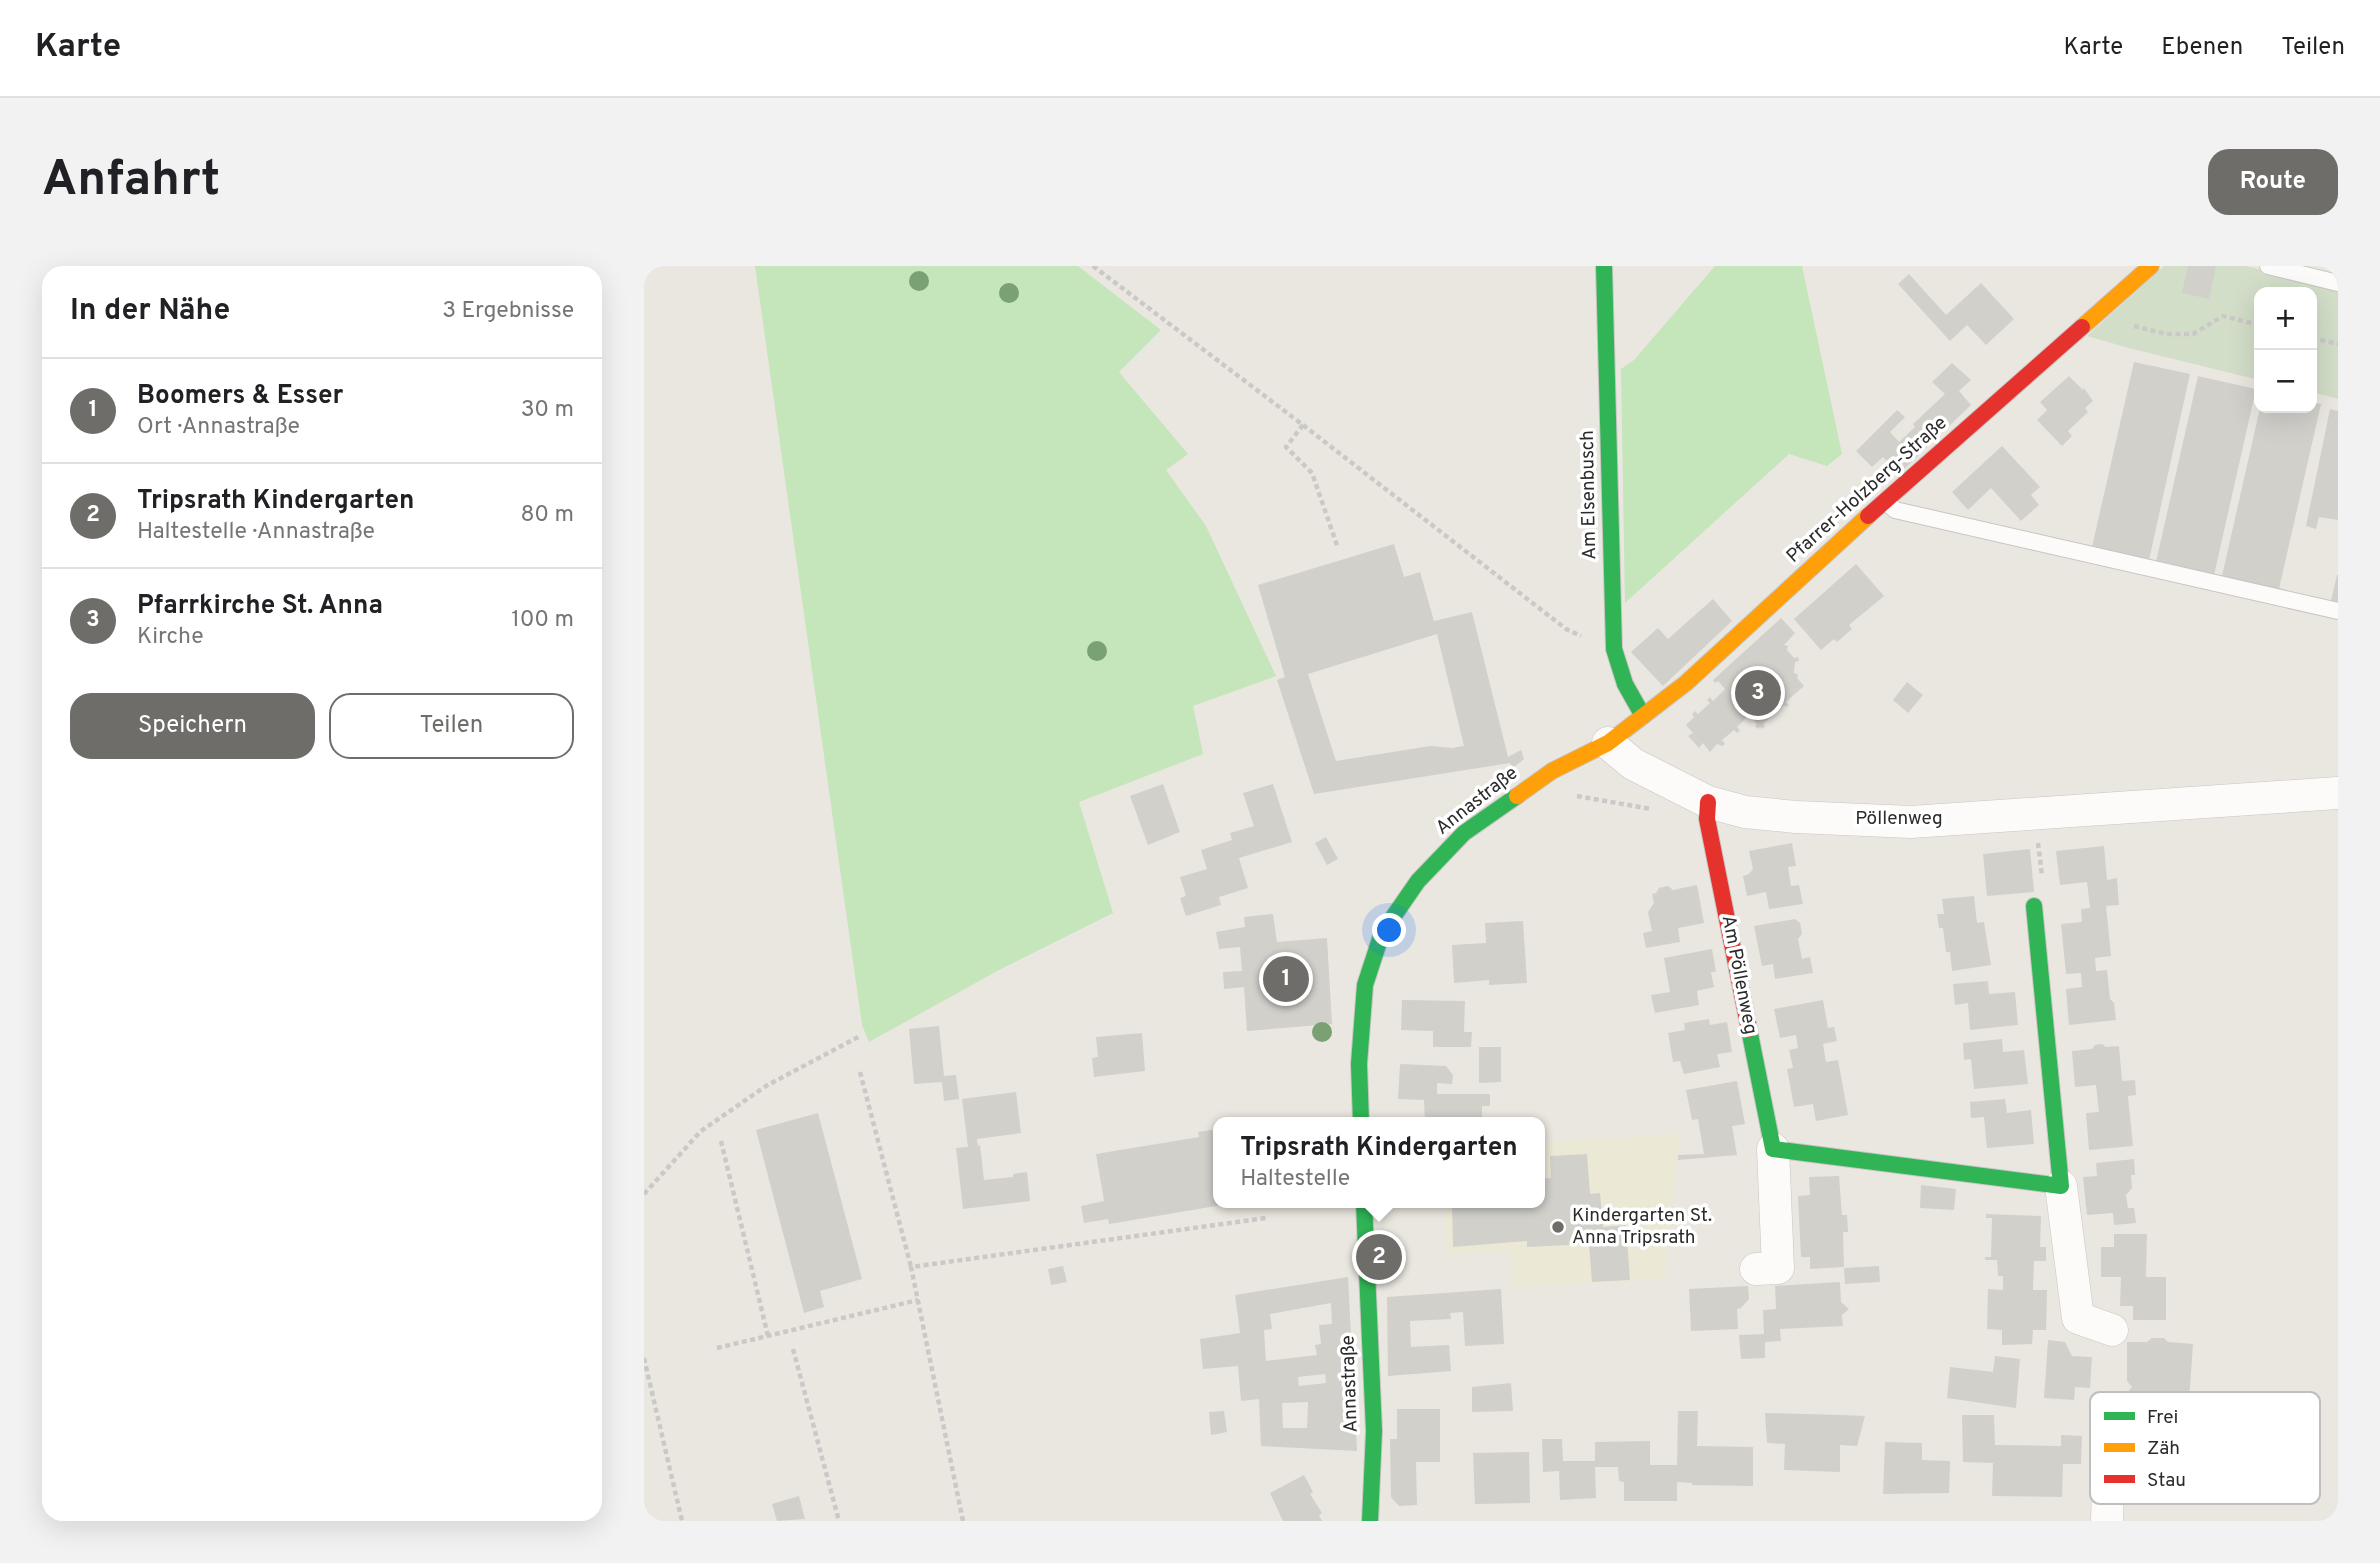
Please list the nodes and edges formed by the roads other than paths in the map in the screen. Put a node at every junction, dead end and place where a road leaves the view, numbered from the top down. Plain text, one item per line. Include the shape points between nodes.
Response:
1 (1604, 266) edge
2 (2151, 266) edge
3 (2268, 266) edge
4 (2338, 283) edge
5 (1885, 500) junction
6 (2338, 611) edge
7 (1643, 716) junction
8 (1608, 743) junction
9 (2338, 793) edge
10 (1708, 802) junction
11 (2034, 906) road end
12 (1361, 1117) edge
13 (1773, 1149) junction
14 (2061, 1186) junction
15 (1364, 1208) edge
16 (1756, 1269) dead end
17 (2112, 1330) dead end
18 (1370, 1521) edge

1 - 7 street, Am Elsenbusch via 1614,649 1625,689
2 - 5 street, Pfarrer-Holzberg-Straße
3 - 4 lane
5 - 6 lane via 1895,510
5 - 7 street, Pfarrer-Holzberg-Straße via 1686,683
7 - 8 street, Pfarrer-Holzberg-Straße
8 - 10 street, Pöllenweg via 1633,764
8 - 12 street, Annastraße via 1541,778 1464,833 1418,881 1382,933 1365,985 1359,1057
9 - 10 street, Pöllenweg via 1911,822 1745,812
10 - 13 street, Am Pöllenweg via 1707,819
11 - 14 street
13 - 14 street
13 - 16 street, Am Pöllenweg via 1778,1268
14 - 17 street via 2078,1318
15 - 18 street, Annastraße via 1374,1432

